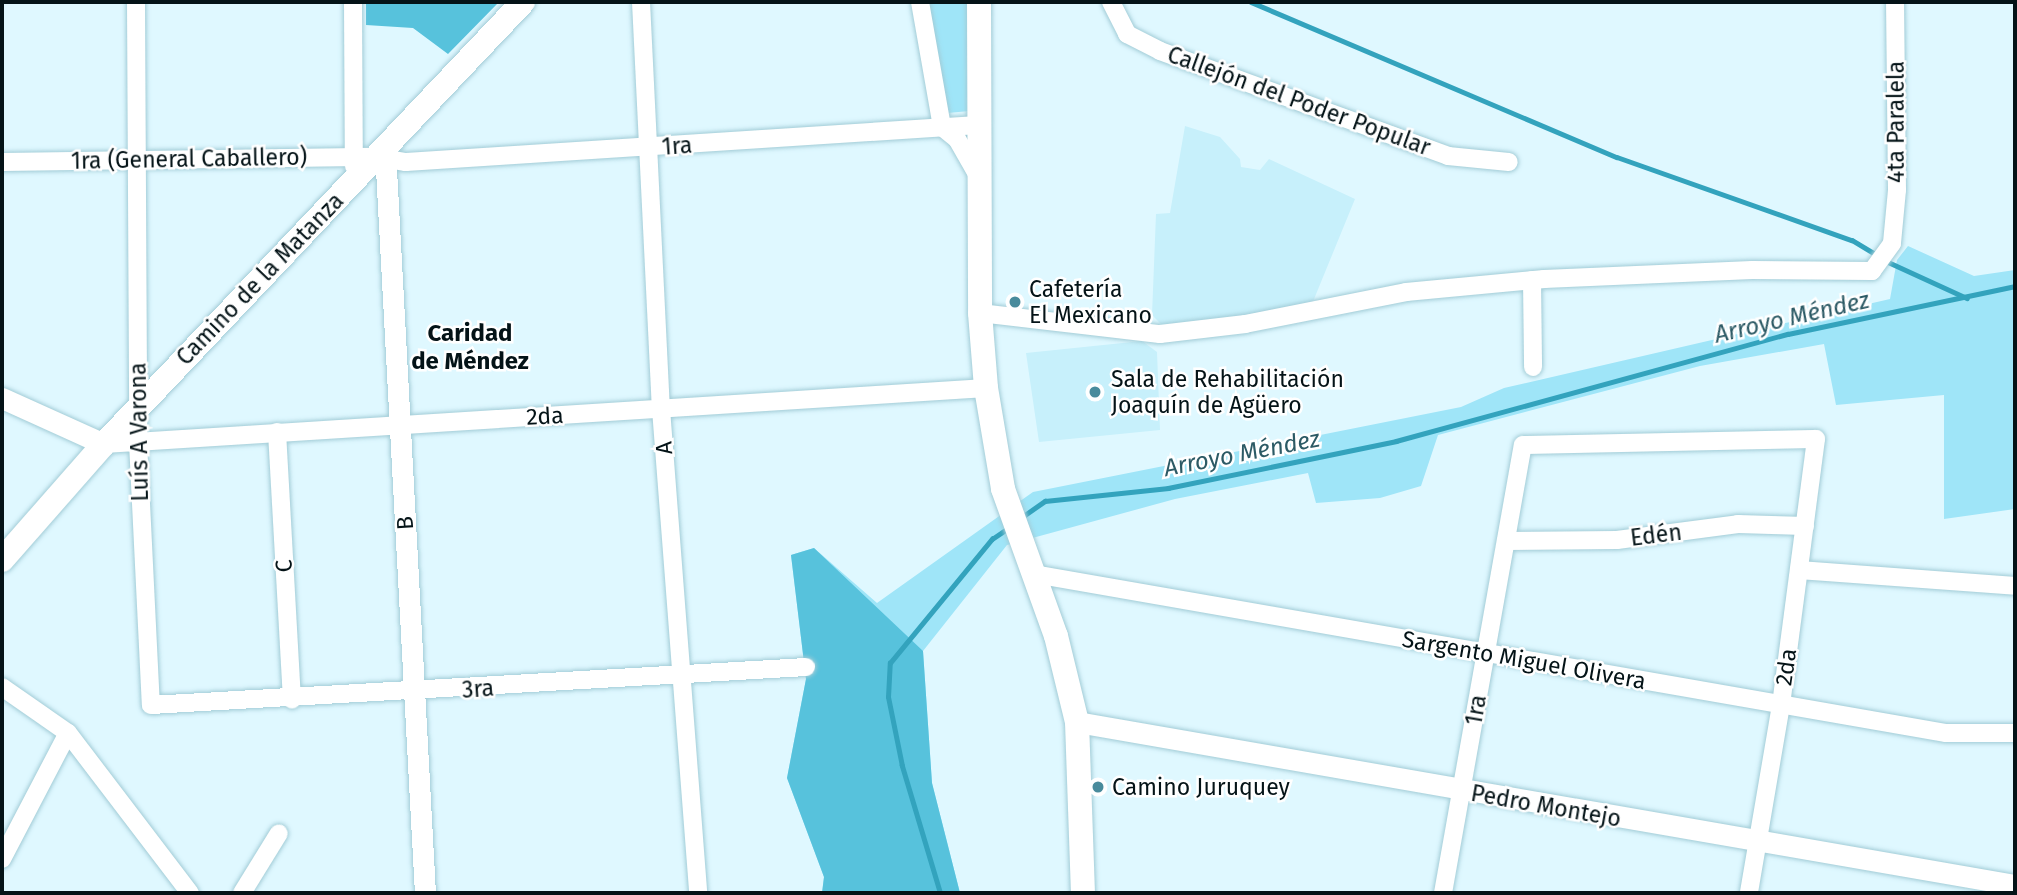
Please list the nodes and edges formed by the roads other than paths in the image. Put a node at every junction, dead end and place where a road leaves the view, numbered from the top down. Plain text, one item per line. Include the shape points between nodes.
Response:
1 (136, 2) edge
2 (353, 2) edge
3 (523, 2) edge
4 (641, 2) edge
5 (920, 2) edge
6 (979, 2) edge
7 (1111, 2) edge
8 (1895, 2) edge
9 (978, 125) junction
10 (942, 128) junction
11 (646, 148) junction
12 (136, 159) junction
13 (2, 162) edge
14 (1509, 162) dead end
15 (361, 164) junction
16 (978, 176) junction
17 (1532, 280) junction
18 (980, 313) junction
19 (1533, 367) dead end
20 (986, 388) junction
21 (2, 398) edge
22 (137, 408) junction
23 (661, 409) junction
24 (399, 424) junction
25 (277, 432) junction
26 (138, 442) junction
27 (104, 443) junction
28 (1523, 445) joint
29 (1805, 526) junction
30 (1506, 541) junction
31 (2, 560) edge
32 (1799, 570) junction
33 (1034, 574) junction
34 (2015, 586) edge
35 (1486, 654) junction
36 (806, 667) dead end
37 (681, 676) junction
38 (2, 687) edge
39 (416, 693) junction
40 (292, 700) junction
41 (150, 705) joint
42 (1781, 705) junction
43 (1077, 722) junction
44 (68, 733) junction
45 (2015, 733) edge
46 (1461, 791) junction
47 (279, 833) dead end
48 (1756, 841) junction
49 (2, 859) edge
50 (2015, 885) edge
51 (190, 893) edge
52 (242, 893) edge
53 (425, 893) edge
54 (698, 893) edge
55 (1083, 893) edge
56 (1443, 893) edge
57 (1749, 893) edge

1 - 12 street, Luís A Varona
2 - 15 street
3 - 15 main road, Camino de la Matanza
4 - 11 street, A
5 - 10 street
6 - 9 main road
7 - 14 street, Callejón del Poder Popular via 1127,34 1160,51 1448,156
8 - 17 street, 4ta Paralela via 1897,190 1892,243 1872,271 1752,270
9 - 10 street, 1ra
9 - 16 main road
10 - 11 street, 1ra
10 - 16 street via 957,139
11 - 15 street, 1ra
11 - 23 street, A
12 - 13 street, 1ra (General Caballero)
12 - 15 street, 1ra (General Caballero)
12 - 22 street, Luís A Varona
15 - 22 main road, Camino de la Matanza
15 - 24 street, B via 386,169
16 - 18 main road
17 - 18 street via 1406,292 1245,324 1160,334
17 - 19 street
18 - 20 main road
20 - 23 street, 2da
20 - 33 main road via 1003,489
21 - 27 street
22 - 26 street, Luís A Varona
22 - 27 main road, Camino de la Matanza
23 - 24 street, 2da
23 - 37 street, A
24 - 25 street, 2da
24 - 39 street, B
25 - 26 street, 2da
25 - 40 street, C
26 - 27 street, 2da
26 - 41 street, Luís A Varona
27 - 31 main road, Camino de la Matanza
28 - 29 street, 2da via 1816,439
28 - 30 street, 1ra
29 - 30 street, Edén via 1738,524 1617,540
29 - 32 street, 2da
30 - 35 street, 1ra
32 - 34 street
32 - 42 street, 2da
33 - 35 street, Sargento Miguel Olivera
33 - 43 main road
35 - 42 street, Sargento Miguel Olivera
35 - 46 street, 1ra
36 - 37 street, 3ra
37 - 39 street, 3ra
37 - 54 street, A
38 - 44 street
39 - 40 street, 3ra
39 - 53 street, B
40 - 41 street, 3ra
42 - 45 street, Sargento Miguel Olivera via 1946,733
42 - 48 street, 2da
43 - 46 street, Pedro Montejo
43 - 55 main road
44 - 49 street
44 - 51 street
46 - 48 street, Pedro Montejo
46 - 56 street, 1ra
47 - 52 street
48 - 50 street, Pedro Montejo
48 - 57 street, 2da

